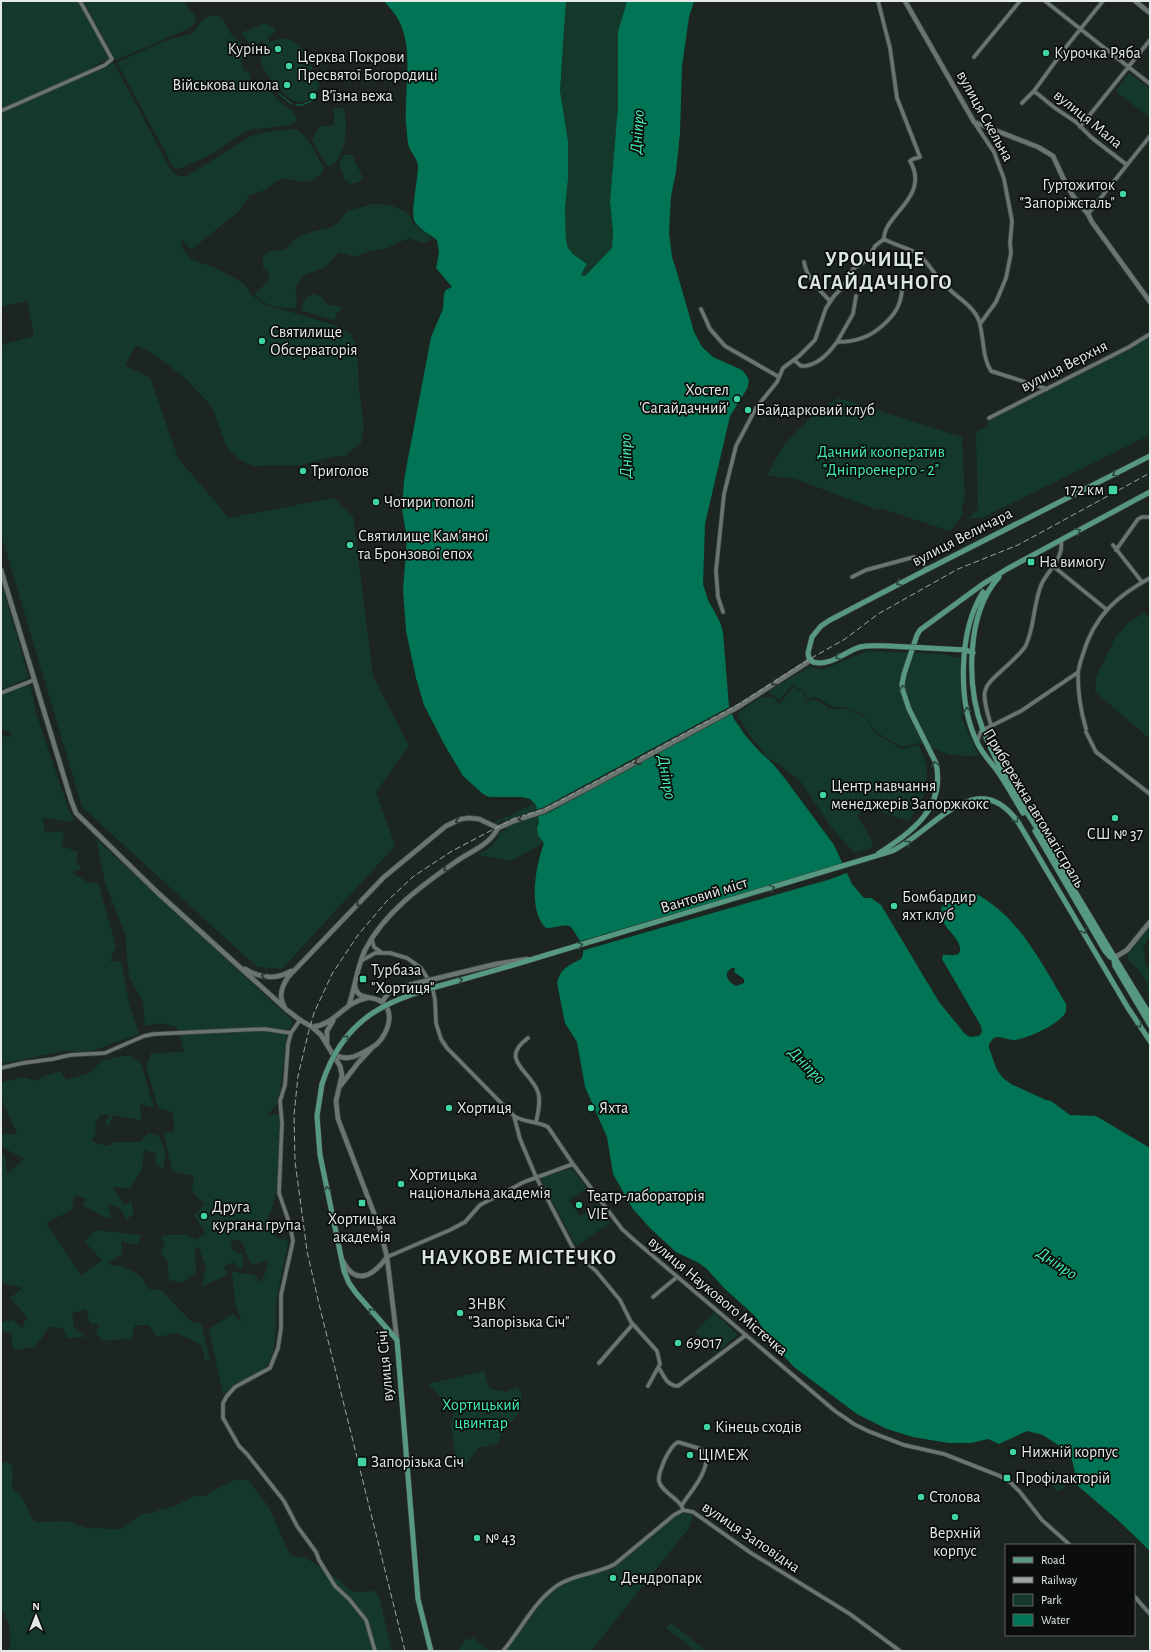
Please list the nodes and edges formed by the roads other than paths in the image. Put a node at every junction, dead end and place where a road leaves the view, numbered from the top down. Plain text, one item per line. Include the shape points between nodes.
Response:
1 (80, 1) edge
2 (878, 1) edge
3 (905, 1) edge
4 (1020, 1) edge
5 (1045, 1) edge
6 (1104, 1) edge
7 (1135, 1) edge
8 (1150, 13) edge
9 (1080, 30) junction
10 (1150, 40) edge
11 (974, 57) dead end
12 (1128, 67) junction
13 (1150, 84) edge
14 (1034, 91) junction
15 (1022, 103) dead end
16 (1, 111) edge
17 (974, 122) junction
18 (1080, 127) junction
19 (1150, 136) edge
20 (1127, 165) junction
21 (1088, 214) junction
22 (884, 239) junction
23 (804, 262) dead end
24 (904, 280) dead end
25 (856, 296) dead end
26 (830, 301) junction
27 (1150, 302) edge
28 (701, 309) dead end
29 (980, 324) junction
30 (1150, 334) edge
31 (837, 342) junction
32 (794, 360) junction
33 (779, 377) junction
34 (1047, 388) junction
35 (989, 418) dead end
36 (1150, 456) edge
37 (1150, 492) edge
38 (1150, 517) edge
39 (1061, 540) junction
40 (1113, 545) dead end
41 (1116, 550) junction
42 (1053, 566) junction
43 (1007, 569) junction
44 (1, 570) edge
45 (926, 570) junction
46 (852, 577) dead end
47 (1150, 578) edge
48 (996, 580) junction
49 (1142, 582) junction
50 (1106, 609) junction
51 (723, 612) dead end
52 (966, 650) junction
53 (973, 653) junction
54 (809, 661) junction
55 (1077, 673) junction
56 (34, 680) junction
57 (1, 692) edge
58 (991, 725) junction
59 (983, 729) junction
60 (977, 742) junction
61 (1150, 794) edge
62 (497, 827) junction
63 (872, 858) junction
64 (1150, 922) edge
65 (372, 940) junction
66 (381, 952) junction
67 (543, 956) junction
68 (1114, 958) junction
69 (361, 961) junction
70 (235, 962) junction
71 (295, 969) junction
72 (356, 982) junction
73 (370, 997) junction
74 (382, 1002) junction
75 (349, 1005) junction
76 (287, 1010) junction
77 (1150, 1015) edge
78 (336, 1016) junction
79 (300, 1020) junction
80 (1150, 1025) edge
81 (312, 1027) junction
82 (291, 1033) junction
83 (528, 1038) dead end
84 (1150, 1041) edge
85 (327, 1043) junction
86 (377, 1044) junction
87 (331, 1052) junction
88 (3, 1068) edge
89 (1, 1073) edge
90 (340, 1086) junction
91 (514, 1116) junction
92 (536, 1122) junction
93 (573, 1164) junction
94 (536, 1177) junction
95 (340, 1255) junction
96 (387, 1257) junction
97 (677, 1277) junction
98 (653, 1297) dead end
99 (633, 1324) junction
100 (746, 1335) junction
101 (397, 1340) junction
102 (599, 1363) dead end
103 (659, 1368) junction
104 (648, 1386) dead end
105 (682, 1505) junction
106 (683, 1510) junction
107 (1069, 1544) edge
108 (1135, 1597) edge
109 (1150, 1614) edge
110 (375, 1651) edge
111 (431, 1651) edge
112 (503, 1651) edge
113 (900, 1651) edge

1 - 16 street via 112,58 105,65
2 - 22 street via 890,48 897,98 920,157 910,161 915,182 907,203 885,231
3 - 17 main road, вулиця Скельна
4 - 11 street
5 - 9 street
6 - 9 street
7 - 8 main road
9 - 12 street
9 - 14 street
10 - 12 street
12 - 13 street
12 - 18 street
14 - 15 street
14 - 18 street, вулиця Мала
17 - 21 main road via 1051,154 1073,196
17 - 29 street, вулиця Скельна via 994,152 1004,179 1012,221 1011,253 1006,278 996,302
18 - 20 street, вулиця Мала
19 - 20 street
20 - 21 street
21 - 27 main road
22 - 26 street via 877,243 867,260 853,269 844,286
22 - 29 street via 916,253 946,287 974,312
23 - 26 street via 810,278
24 - 31 street via 899,304 888,319 863,338
25 - 31 street via 853,314
26 - 32 street via 815,340
28 - 33 street via 710,330 725,346
29 - 34 street via 991,371
30 - 34 street, вулиця Верхня
31 - 32 street via 813,364 801,366
32 - 33 street via 785,366
33 - 51 street via 756,408 736,446 724,494 716,571 718,597
34 - 35 street, вулиця Верхня
36 -> 45 main road, вулиця Величара
39 -> 37 main road
38 - 41 street via 1138,519
39 - 42 street via 1061,553
39 - 43 main road
40 - 41 street
41 - 49 street
42 - 50 street
42 - 58 street via 1037,595 1026,645 992,679 984,691
43 - 48 main road
63 -> 43 main road via 903,837 918,823 928,811 937,792 936,763 916,725 902,684 917,635 924,626
44 - 56 main road
45 - 46 street via 919,558 914,557 866,570
45 -> 54 main road, вулиця Величара via 821,626 810,642
47 - 49 street
48 - 52 main road, Прибережна автомагістраль via 985,589 976,604
48 - 53 main road, Прибережна автомагістраль via 981,604
49 - 50 street
50 - 55 street via 1084,649
52 - 53 main road
52 -> 54 main road, bridge via 860,647 829,661
60 -> 52 main road, Прибережна автомагістраль via 965,702
53 - 59 main road, Прибережна автомагістраль via 974,693
54 -> 62 main road via 738,707 592,786 544,811
55 - 58 street via 1017,713
55 - 61 street via 1086,731 1096,752
56 - 57 street
56 - 70 main road via 76,813 158,893
58 - 59 street
59 - 60 street via 979,732
59 - 68 main road, Прибережна автомагістраль via 1009,781
60 - 68 main road, Прибережна автомагістраль via 1029,821 1105,951
62 -> 65 main road via 484,845 455,862 410,897
62 -> 71 main road via 470,818 446,826 384,878
67 -> 63 main road, Вантовий міст
63 -> 84 main road via 910,842 964,801 990,800 1004,807 1018,822
64 - 68 main road via 1127,950
65 - 66 street via 374,947
65 - 69 main road
66 - 69 street via 367,956
66 - 91 street, вулиця Наукового Містечка via 407,958 421,968 430,982 436,1000 436,1023 440,1039
67 - 74 main road, bridge via 496,964 409,985 389,992
95 -> 67 main road, Вантовий міст, bridge via 318,1134 318,1101 332,1058 347,1036 368,1015 394,1000
68 - 77 main road, Прибережна автомагістраль
68 - 80 main road, Прибережна автомагістраль via 1115,966
69 - 72 main road
71 -> 70 main road via 281,976 265,977
70 - 76 main road
71 - 76 main road via 281,990 282,1004
72 - 73 main road via 357,992
72 - 75 main road
73 - 74 main road
73 - 75 main road
74 - 86 main road via 387,1007 389,1017 386,1030
75 - 78 main road
76 - 79 main road
78 - 81 main road via 325,1024
78 - 85 main road via 327,1031
79 - 81 main road
79 - 82 street
81 - 85 main road
82 - 88 street via 264,1029 154,1034 105,1053 70,1055
82 - 110 street via 285,1085 280,1101 282,1123 279,1178 280,1197 290,1225 293,1246 281,1295 278,1348 270,1368 235,1387 227,1396 223,1403 223,1418 239,1446 284,1501 335,1586 366,1620
83 - 92 street via 518,1047 515,1054 523,1072 537,1091
85 - 87 main road
86 - 87 main road via 347,1058
86 - 90 main road
87 - 90 main road, вулиця Січі via 342,1070
88 - 89 street
90 - 96 main road, вулиця Січі via 336,1101 338,1119 376,1216
91 - 92 street, вулиця Наукового Містечка via 520,1120
91 - 94 street via 520,1139
92 - 93 street, вулиця Наукового Містечка via 548,1127
93 - 94 street
93 - 97 street, вулиця Наукового Містечка via 622,1229
94 - 96 street via 480,1205 464,1222 450,1230
94 - 99 street via 575,1252 596,1271 620,1300
95 - 96 main road via 349,1270 357,1275 366,1276 374,1272
101 -> 95 main road, Вантовий міст via 349,1283
96 - 101 main road, вулиця Січі
97 - 98 street
97 - 100 street, вулиця Наукового Містечка
99 - 102 street
99 - 103 street via 657,1351
100 - 103 street via 678,1386 669,1384
100 - 107 street, вулиця Наукового Містечка via 854,1424 904,1445 944,1454 1000,1476 1011,1483 1042,1520
101 - 111 main road, вулиця Січі via 418,1599
103 - 104 street
105 - 105 street via 660,1487 659,1479 667,1454 678,1442 701,1449 707,1460
105 - 106 street
106 - 112 street, вулиця Заповідна via 611,1566 554,1588 539,1603
106 - 113 street, вулиця Заповідна via 693,1512 750,1553 850,1614
108 - 109 street

